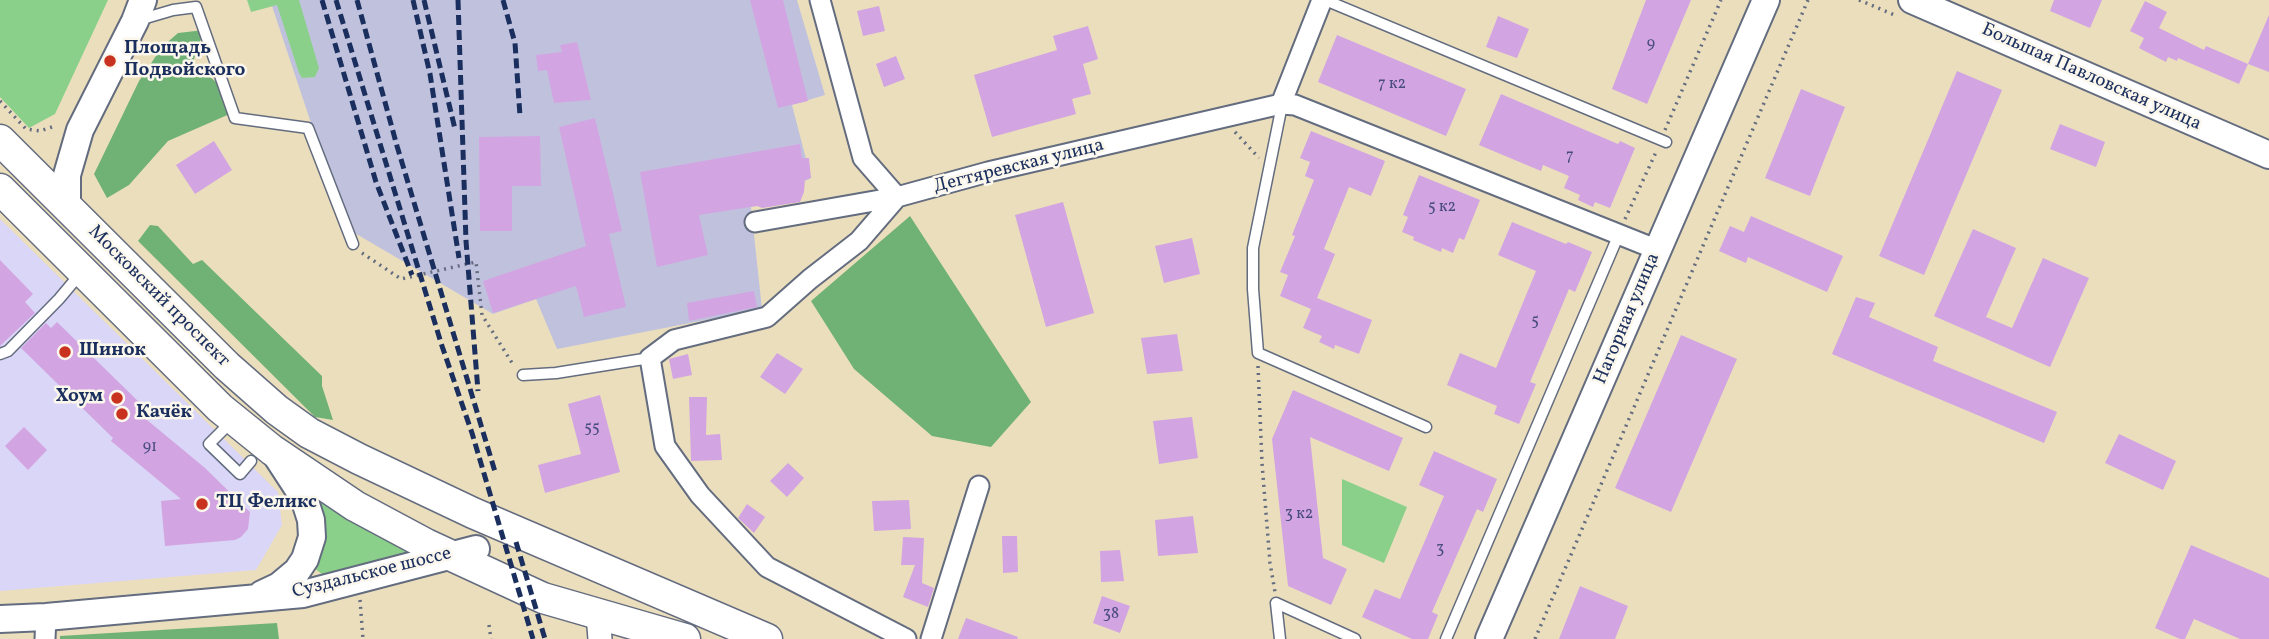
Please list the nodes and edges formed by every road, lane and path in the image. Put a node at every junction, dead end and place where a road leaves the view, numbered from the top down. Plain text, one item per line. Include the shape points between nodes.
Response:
1 (156, 0) edge
2 (820, 0) edge
3 (1324, 0) edge
4 (1721, 0) edge
5 (1766, 0) edge
6 (1808, 0) edge
7 (1912, 0) edge
8 (136, 7) edge
9 (0, 101) edge
10 (1282, 105) junction
11 (1222, 118) junction
12 (52, 127) dead end
13 (0, 140) edge
14 (1664, 141) junction
15 (2269, 155) edge
16 (1269, 168) junction
17 (0, 189) edge
18 (897, 197) junction
19 (67, 208) junction
20 (755, 222) dead end
21 (1619, 234) junction
22 (353, 244) joint
23 (1658, 250) junction
24 (82, 271) junction
25 (1258, 353) junction
26 (0, 354) edge
27 (650, 358) junction
28 (523, 375) joint
29 (1426, 427) dead end
30 (271, 458) junction
31 (979, 486) dead end
32 (463, 552) junction
33 (360, 594) dead end
34 (226, 602) junction
35 (1276, 603) junction
36 (0, 618) edge
37 (489, 625) dead end
38 (599, 626) edge
39 (46, 628) edge
40 (363, 639) edge
41 (491, 639) edge
42 (685, 639) edge
43 (767, 639) edge
44 (906, 639) edge
45 (931, 639) edge
46 (1280, 639) edge
47 (1355, 639) edge
48 (1446, 639) edge
49 (1489, 639) edge
50 (1535, 639) edge

1 - 8 street
2 - 18 street via 863,158
3 - 10 street
3 - 14 lane
4 - 14 path
5 - 23 main road, Нагорная улица
6 - 50 path
7 - 15 main road, Большая Павловская улица
8 - 19 main road via 80,130 67,175
8 - 22 lane via 196,7 235,118 308,128
9 - 12 path via 26,129
10 - 11 street, Дегтяревская улица
10 - 16 lane
10 - 21 street via 1295,105
11 - 16 path
11 - 18 street, Дегтяревская улица
13 - 19 main road, Московский проспект
14 - 21 path
16 - 25 lane via 1253,248
17 - 24 main road, Московский проспект
18 - 20 street, Дегтяревская улица
18 - 27 street via 859,242 767,317 674,340
19 - 43 main road, Московский проспект via 244,382 326,442 517,511 673,598
21 - 23 street
21 - 48 lane
22 - 28 path via 401,279 476,262 482,315
23 - 49 main road, Нагорная улица
24 - 26 lane via 60,299
24 - 30 main road, Московский проспект
25 - 29 lane
25 - 35 path via 1262,463
27 - 28 lane
27 - 44 street via 665,446 700,495 767,567
30 - 32 main road, Московский проспект
30 - 34 main road, Суздальское шоссе via 296,482 304,498 311,520 306,559 279,586
31 - 45 street
32 - 34 main road, Суздальское шоссе via 311,592
32 - 38 main road, Московский проспект
32 - 42 main road, Московский проспект
33 - 40 path
34 - 39 main road, Суздальское шоссе
35 - 46 lane
35 - 47 lane
36 - 39 main road, Суздальское шоссе
37 - 41 path
38 - 42 main road, Московский проспект

